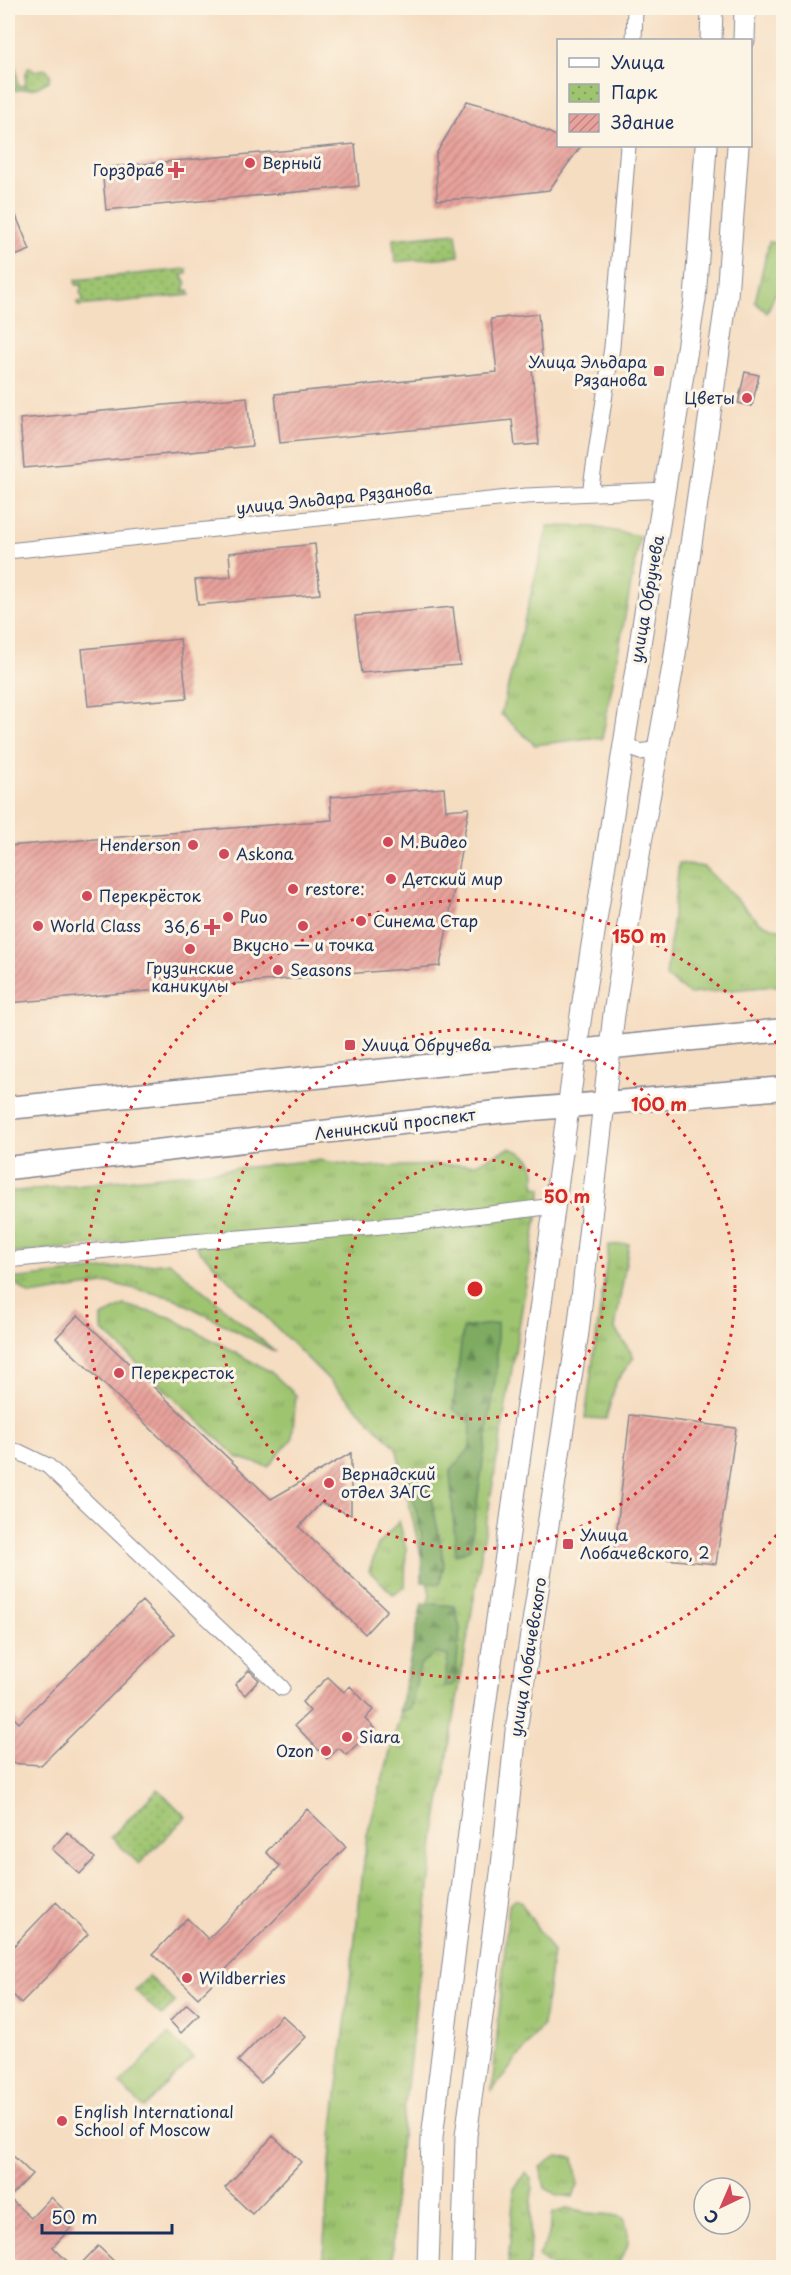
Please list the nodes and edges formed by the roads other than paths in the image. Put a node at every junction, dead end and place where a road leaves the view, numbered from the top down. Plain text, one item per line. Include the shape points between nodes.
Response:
1 (635, 8) edge
2 (712, 8) edge
3 (745, 8) edge
4 (634, 39) edge
5 (711, 39) edge
6 (744, 39) edge
7 (628, 147) edge
8 (706, 147) edge
9 (738, 147) edge
10 (666, 490) junction
11 (590, 493) junction
12 (8, 551) edge
13 (625, 732) junction
14 (660, 738) junction
15 (783, 1030) edge
16 (609, 1047) junction
17 (576, 1051) junction
18 (783, 1088) edge
19 (603, 1103) junction
20 (569, 1106) junction
21 (8, 1108) edge
22 (8, 1168) edge
23 (554, 1206) junction
24 (8, 1247) edge
25 (13, 1259) edge
26 (8, 1450) edge
27 (282, 1688) dead end
28 (428, 2268) edge
29 (462, 2268) edge

1 - 4 street
2 - 5 main road
3 - 6 main road
7 - 11 street via 612,347
8 - 10 main road, улица Обручева via 695,299
9 - 14 main road, улица Обручева via 727,296
10 - 11 street, улица Эльдара Рязанова
10 - 13 main road, улица Обручева
11 - 12 street, улица Эльдара Рязанова via 526,496
13 - 14 street via 628,744 640,752 652,750
13 - 17 main road, улица Обручева
14 - 16 main road, улица Обручева
15 - 16 main road
16 - 17 main road
16 - 19 main road, улица Лобачевского
17 - 20 main road
17 - 21 main road
18 - 19 main road, Ленинский проспект
19 - 20 main road, Ленинский проспект
19 - 29 main road, улица Лобачевского via 578,1332 516,1731 466,2136
20 - 22 main road, Ленинский проспект
20 - 23 main road
23 - 25 street via 418,1223
23 - 28 main road via 465,1858 432,2138
24 - 25 street
26 - 27 street via 48,1466

